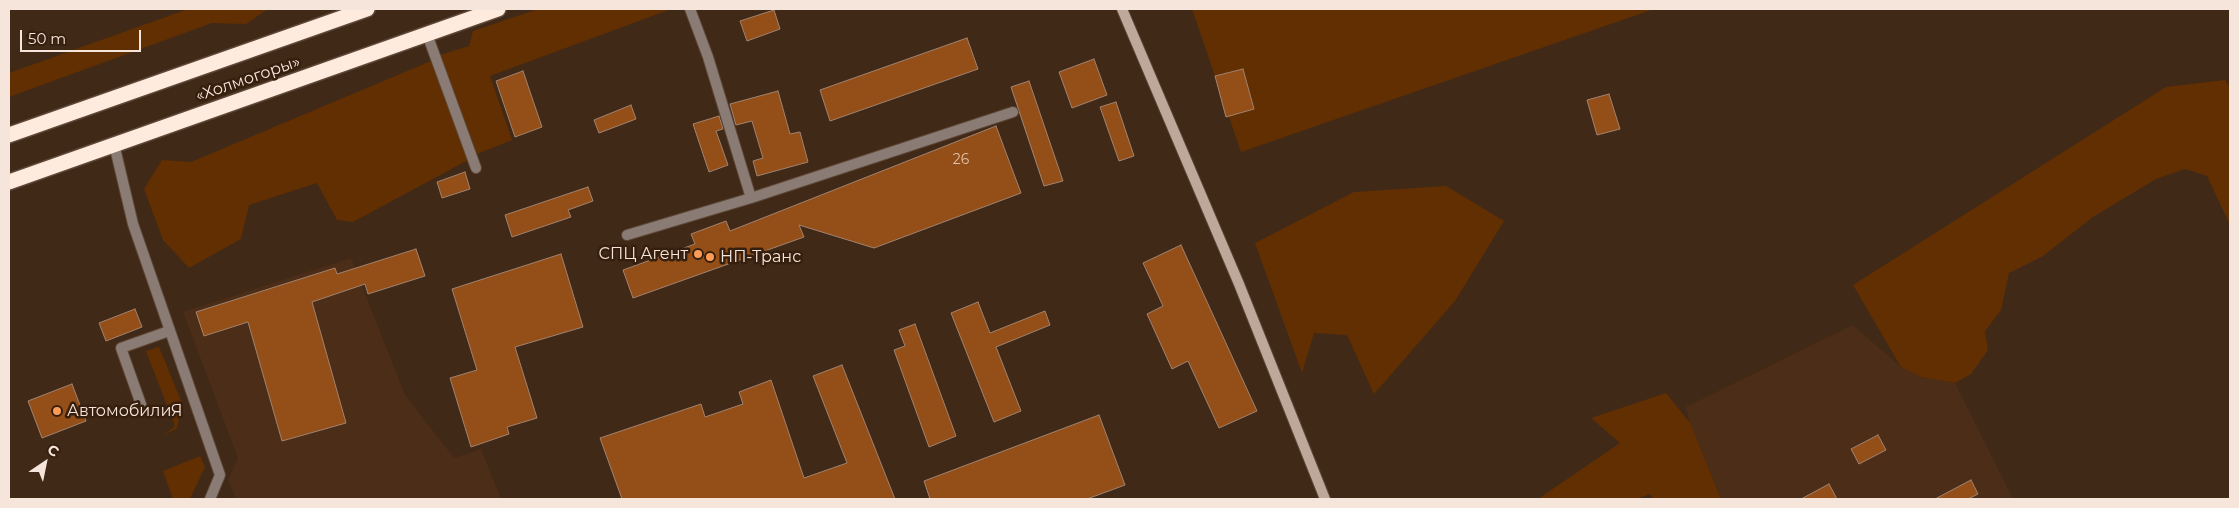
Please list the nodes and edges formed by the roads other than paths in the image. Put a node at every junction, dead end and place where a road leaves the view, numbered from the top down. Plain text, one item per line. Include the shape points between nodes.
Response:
1 (367, 9) edge
2 (498, 9) edge
3 (690, 9) edge
4 (1122, 9) edge
5 (427, 34) junction
6 (1013, 112) dead end
7 (9, 135) edge
8 (114, 144) junction
9 (476, 168) dead end
10 (9, 182) edge
11 (751, 198) junction
12 (627, 235) dead end
13 (169, 331) junction
14 (143, 410) dead end
15 (210, 499) edge
16 (1325, 499) edge

1 - 7 highway, «Холмогоры»
2 - 5 highway, «Холмогоры»
3 - 11 street
4 - 16 street via 1239,284
5 - 8 highway, «Холмогоры»
5 - 9 street
6 - 11 street
8 - 10 highway, «Холмогоры»
8 - 13 street via 133,224
11 - 12 street
13 - 14 street via 121,348
13 - 15 street via 220,475

